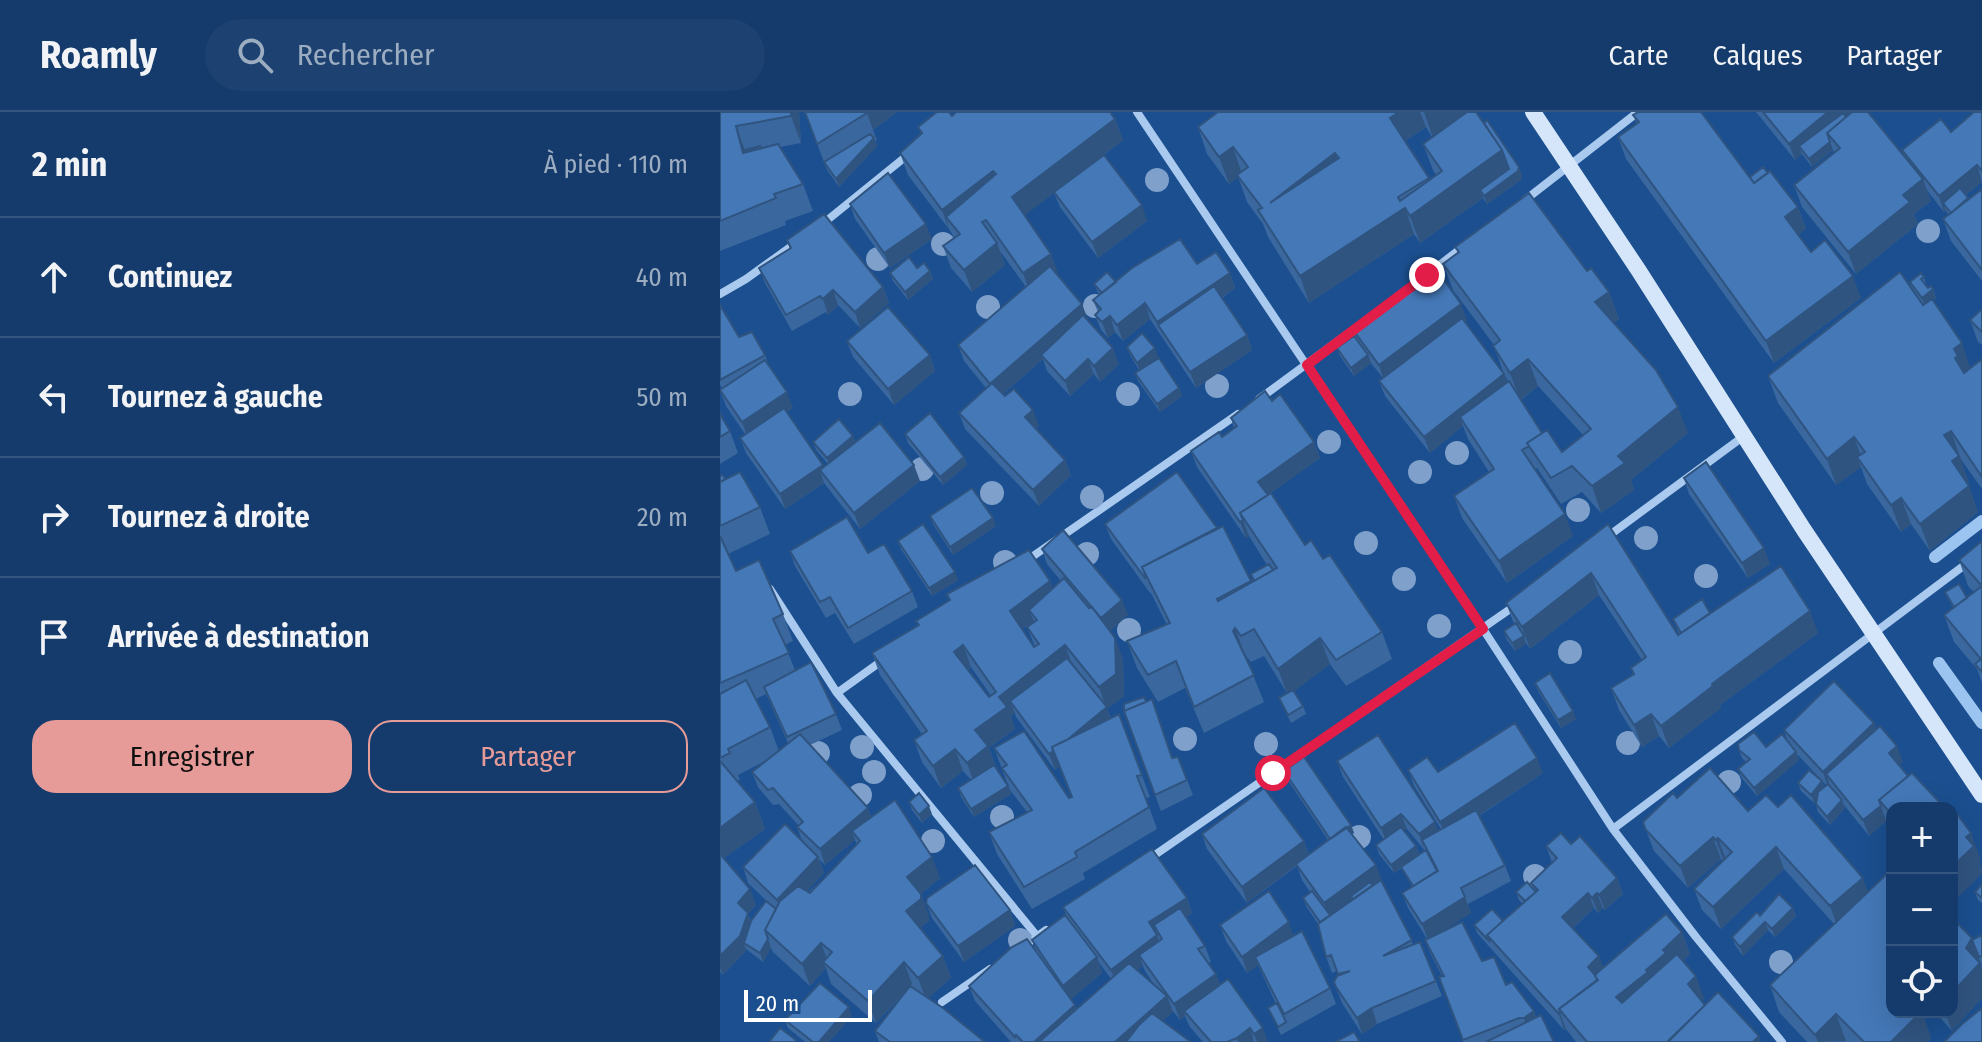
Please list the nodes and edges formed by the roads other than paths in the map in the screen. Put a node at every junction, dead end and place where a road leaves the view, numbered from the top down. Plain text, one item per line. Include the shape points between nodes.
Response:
1 (1137, 112) edge
2 (1533, 112) edge
3 (1638, 112) edge
4 (921, 144) edge
5 (1570, 166) junction
6 (1520, 204) edge
7 (1470, 242) edge
8 (1420, 280) edge
9 (720, 294) edge
10 (1370, 318) edge
11 (1307, 365) junction
12 (1255, 402) edge
13 (1242, 411) edge
14 (1745, 436) junction
15 (1595, 546) edge
16 (1982, 552) edge
17 (1020, 565) edge
18 (766, 582) edge
19 (1520, 601) edge
20 (1483, 629) junction
21 (1872, 633) junction
22 (889, 656) edge
23 (837, 693) junction
24 (1982, 795) edge
25 (1613, 829) junction
26 (1142, 864) edge
27 (1051, 927) edge
28 (1037, 936) junction
29 (1014, 953) edge
30 (1002, 961) edge
31 (942, 1002) dead end
32 (1782, 1042) edge

1 - 11 street
2 - 5 main road
3 - 5 street
4 - 9 street via 830,219
5 - 6 street
5 - 14 main road
7 - 8 street
10 - 11 street
11 - 12 street
11 - 20 street
13 - 17 street
14 - 15 street
14 - 21 main road
16 - 21 street
18 - 23 street
19 - 20 street
20 - 25 street
20 - 26 street
21 - 24 main road
21 - 25 street
22 - 23 street
23 - 28 street
25 - 32 street
27 - 28 street
28 - 29 street
30 - 31 street

